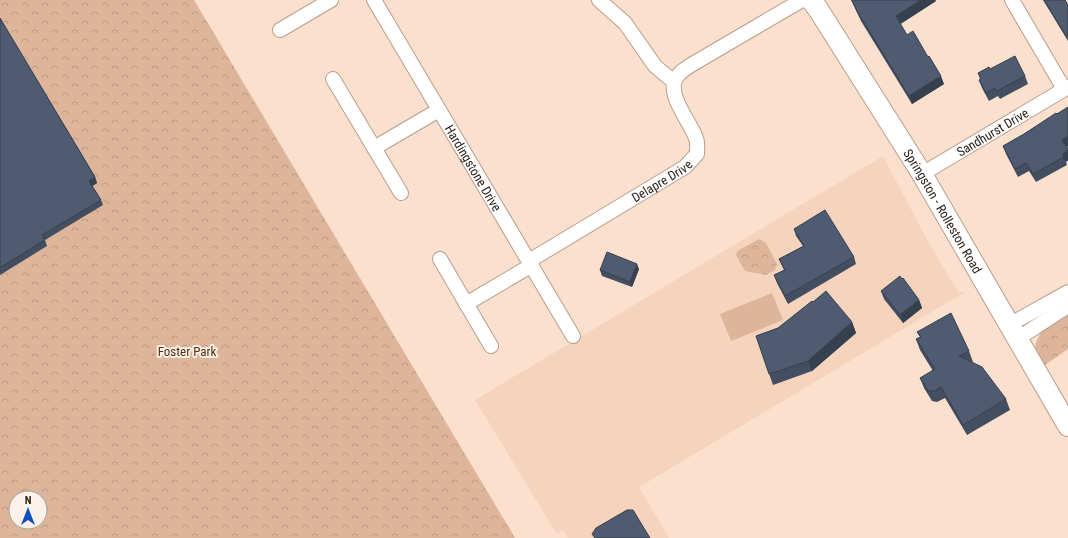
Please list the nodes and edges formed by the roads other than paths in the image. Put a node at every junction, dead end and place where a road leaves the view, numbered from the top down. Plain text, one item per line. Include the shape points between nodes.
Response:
1 (331, 0) edge
2 (374, 0) edge
3 (599, 0) edge
4 (802, 0) edge
5 (811, 0) edge
6 (1012, 0) edge
7 (280, 30) dead end
8 (333, 79) dead end
9 (674, 82) junction
10 (1066, 88) edge
11 (439, 110) junction
12 (374, 148) junction
13 (922, 174) junction
14 (401, 193) dead end
15 (440, 259) dead end
16 (530, 263) junction
17 (1068, 292) edge
18 (466, 304) junction
19 (1068, 306) edge
20 (1013, 332) junction
21 (573, 336) dead end
22 (491, 346) dead end
23 (1068, 426) edge

1 - 7 street
2 - 11 street, Hardingstone Drive
3 - 9 street via 624,23 655,66
4 - 9 street via 691,65 678,75
5 - 13 main road, Springston - Rolleston Road
6 - 10 street, Sandhurst Drive
8 - 12 street
9 - 16 street, Delapre Drive via 678,104 697,140 697,154 685,167
10 - 13 street, Sandhurst Drive
11 - 12 street
11 - 16 street, Hardingstone Drive
12 - 14 street
13 - 20 main road, Springston - Rolleston Road
15 - 18 street
16 - 18 street, Delapre Drive
16 - 21 street, Hardingstone Drive
17 - 20 street
18 - 22 street
19 - 20 street
20 - 23 main road, Springston - Rolleston Road

